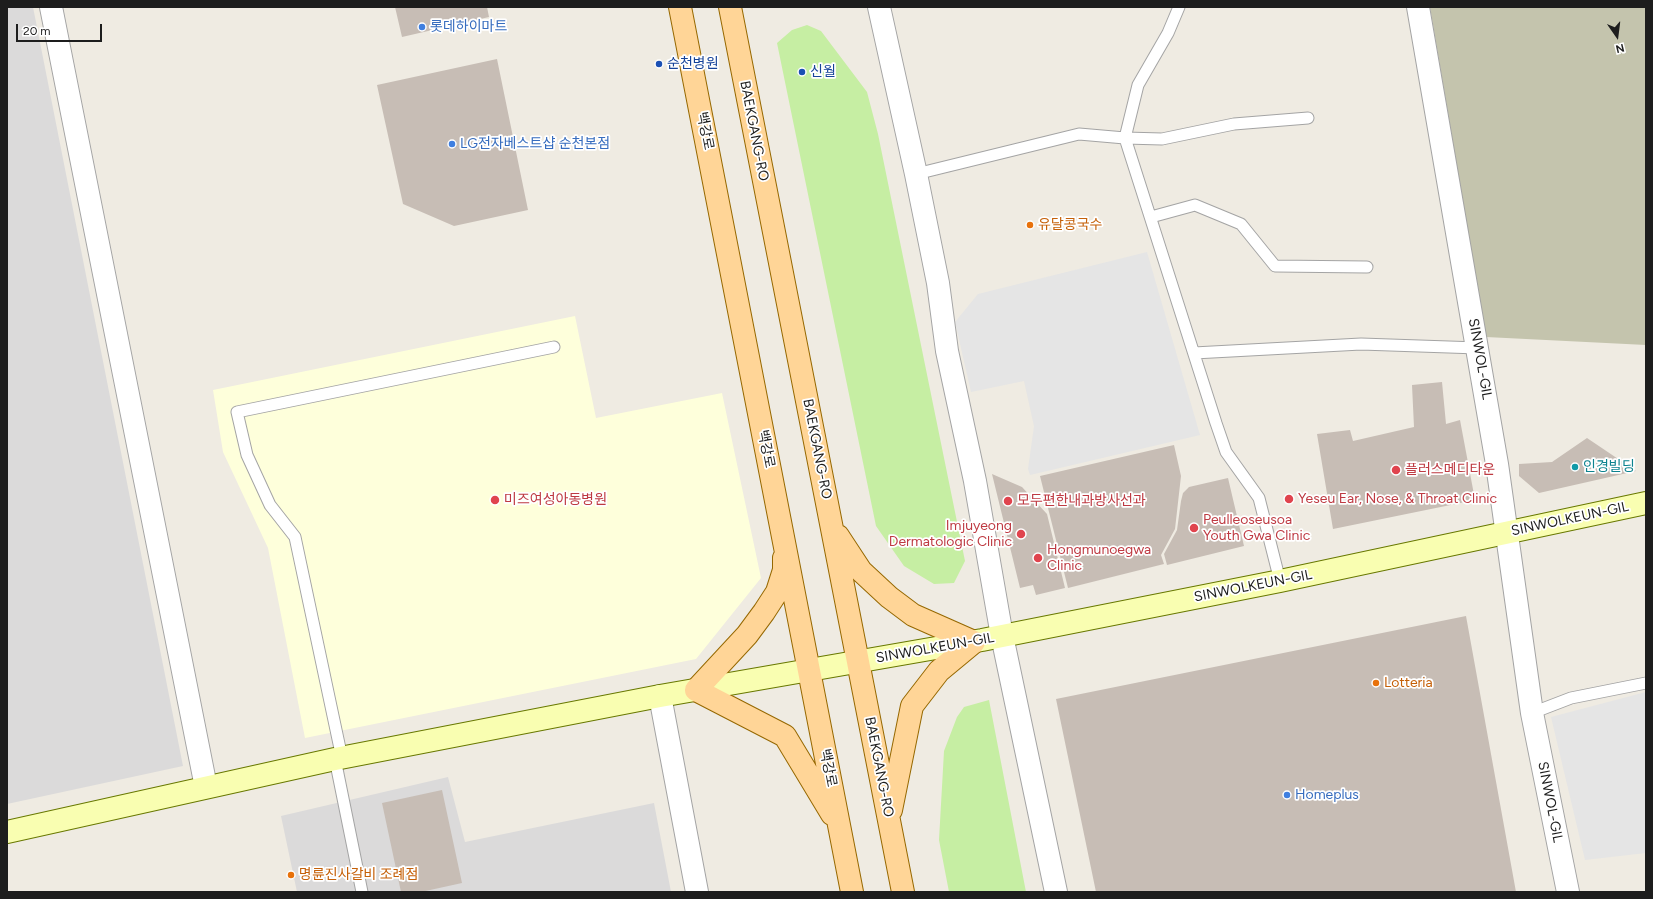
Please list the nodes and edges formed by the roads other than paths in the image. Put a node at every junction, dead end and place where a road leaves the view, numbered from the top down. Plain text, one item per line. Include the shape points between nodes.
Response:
1 (51, 7) edge
2 (680, 7) edge
3 (730, 7) edge
4 (879, 7) edge
5 (1179, 7) edge
6 (1418, 7) edge
7 (1308, 118) dead end
8 (1125, 138) junction
9 (916, 174) junction
10 (1151, 217) junction
11 (1367, 267) dead end
12 (554, 347) dead end
13 (1478, 348) junction
14 (1194, 353) junction
15 (1646, 503) edge
16 (832, 527) junction
17 (1506, 532) junction
18 (785, 545) junction
19 (1280, 581) junction
20 (1002, 636) junction
21 (974, 642) junction
22 (858, 661) junction
23 (809, 670) junction
24 (1646, 683) edge
25 (696, 690) junction
26 (660, 696) junction
27 (1532, 713) junction
28 (339, 759) junction
29 (206, 787) junction
30 (889, 820) junction
31 (839, 826) junction
32 (7, 832) edge
33 (362, 892) edge
34 (697, 892) edge
35 (852, 892) edge
36 (903, 892) edge
37 (1056, 892) edge
38 (1568, 892) edge

1 - 29 street
2 - 18 main road, 백강로
3 - 16 main road, BAEKGANG-RO
4 - 9 street
5 - 8 lane via 1168,33 1138,85
6 - 13 street, SINWOL-GIL
7 - 8 lane via 1234,124 1162,139
8 - 9 lane via 1079,134
8 - 10 lane
9 - 20 street
10 - 11 lane via 1195,205 1241,224 1275,266
10 - 14 lane
12 - 28 lane via 237,412 247,455 270,505 295,537
13 - 14 lane via 1361,344
13 - 17 street, SINWOL-GIL
14 - 19 lane via 1226,452 1259,498
15 - 17 street, SINWOLKEUN-GIL
16 - 21 main road via 861,571 889,597 913,615
16 - 22 main road, BAEKGANG-RO
17 - 19 street, SINWOLKEUN-GIL
17 - 27 street, SINWOL-GIL
18 - 23 main road, 백강로
18 - 25 main road via 784,570 776,592 764,612 747,635
19 - 20 street, SINWOLKEUN-GIL
20 - 21 street, SINWOLKEUN-GIL
20 - 37 street
21 - 22 street, SINWOLKEUN-GIL
21 - 30 main road via 938,671 912,706
22 - 23 street, SINWOLKEUN-GIL
22 - 30 main road, BAEKGANG-RO
23 - 25 street, SINWOLKEUN-GIL
23 - 31 main road, 백강로
24 - 27 lane via 1571,698
25 - 26 street, SINWOLKEUN-GIL
25 - 31 main road via 784,736
26 - 28 street, SINWOLKEUN-GIL
26 - 34 street
27 - 38 street, SINWOL-GIL
28 - 29 street, SINWOLKEUN-GIL
28 - 33 lane
29 - 32 street, SINWOLKEUN-GIL
30 - 36 main road, BAEKGANG-RO
31 - 35 main road, 백강로

